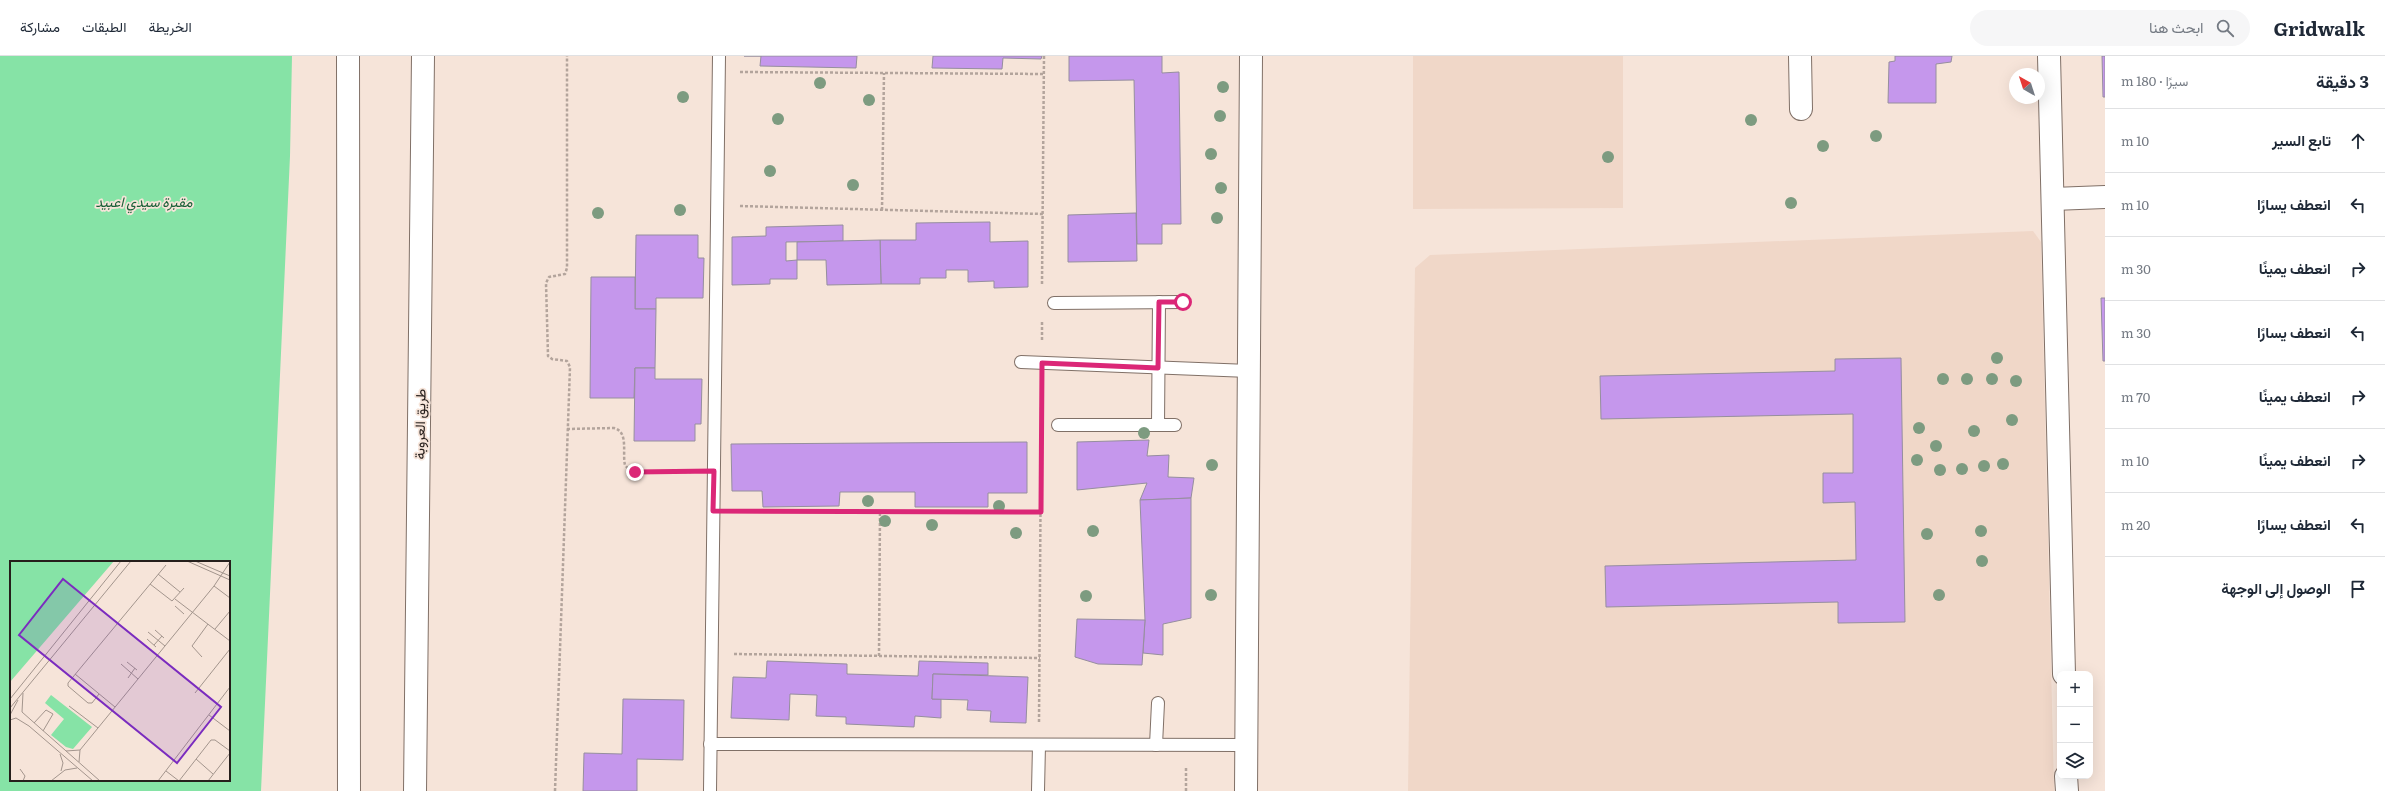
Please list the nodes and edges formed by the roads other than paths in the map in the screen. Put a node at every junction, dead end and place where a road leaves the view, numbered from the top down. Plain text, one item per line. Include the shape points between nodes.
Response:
1 (348, 56) edge
2 (423, 56) edge
3 (719, 56) edge
4 (1252, 56) edge
5 (1800, 56) edge
6 (2049, 56) edge
7 (1801, 109) dead end
8 (2105, 197) edge
9 (2053, 198) junction
10 (1159, 302) junction
11 (1183, 302) dead end
12 (1054, 303) dead end
13 (1021, 362) dead end
14 (1158, 368) junction
15 (1249, 371) junction
16 (1058, 425) dead end
17 (1158, 425) junction
18 (1175, 425) dead end
19 (2064, 671) edge
20 (1158, 703) dead end
21 (710, 744) junction
22 (1039, 745) junction
23 (1156, 745) junction
24 (1247, 745) junction
25 (2066, 779) edge
26 (349, 791) edge
27 (415, 791) edge
28 (710, 791) edge
29 (1038, 791) edge
30 (1246, 791) edge
31 (2067, 791) edge

1 - 26 main road
2 - 27 main road, طريق العروبة
3 - 21 lane
4 - 15 main road
5 - 7 main road
6 - 9 main road
8 - 9 main road
9 - 19 main road
10 - 11 lane
10 - 12 lane
10 - 14 lane
13 - 14 lane
14 - 15 lane
14 - 17 lane
15 - 24 main road
16 - 17 lane
17 - 18 lane
20 - 23 lane
21 - 22 lane
21 - 28 lane
22 - 23 lane
22 - 29 lane
23 - 24 lane
24 - 30 main road
25 - 31 main road

